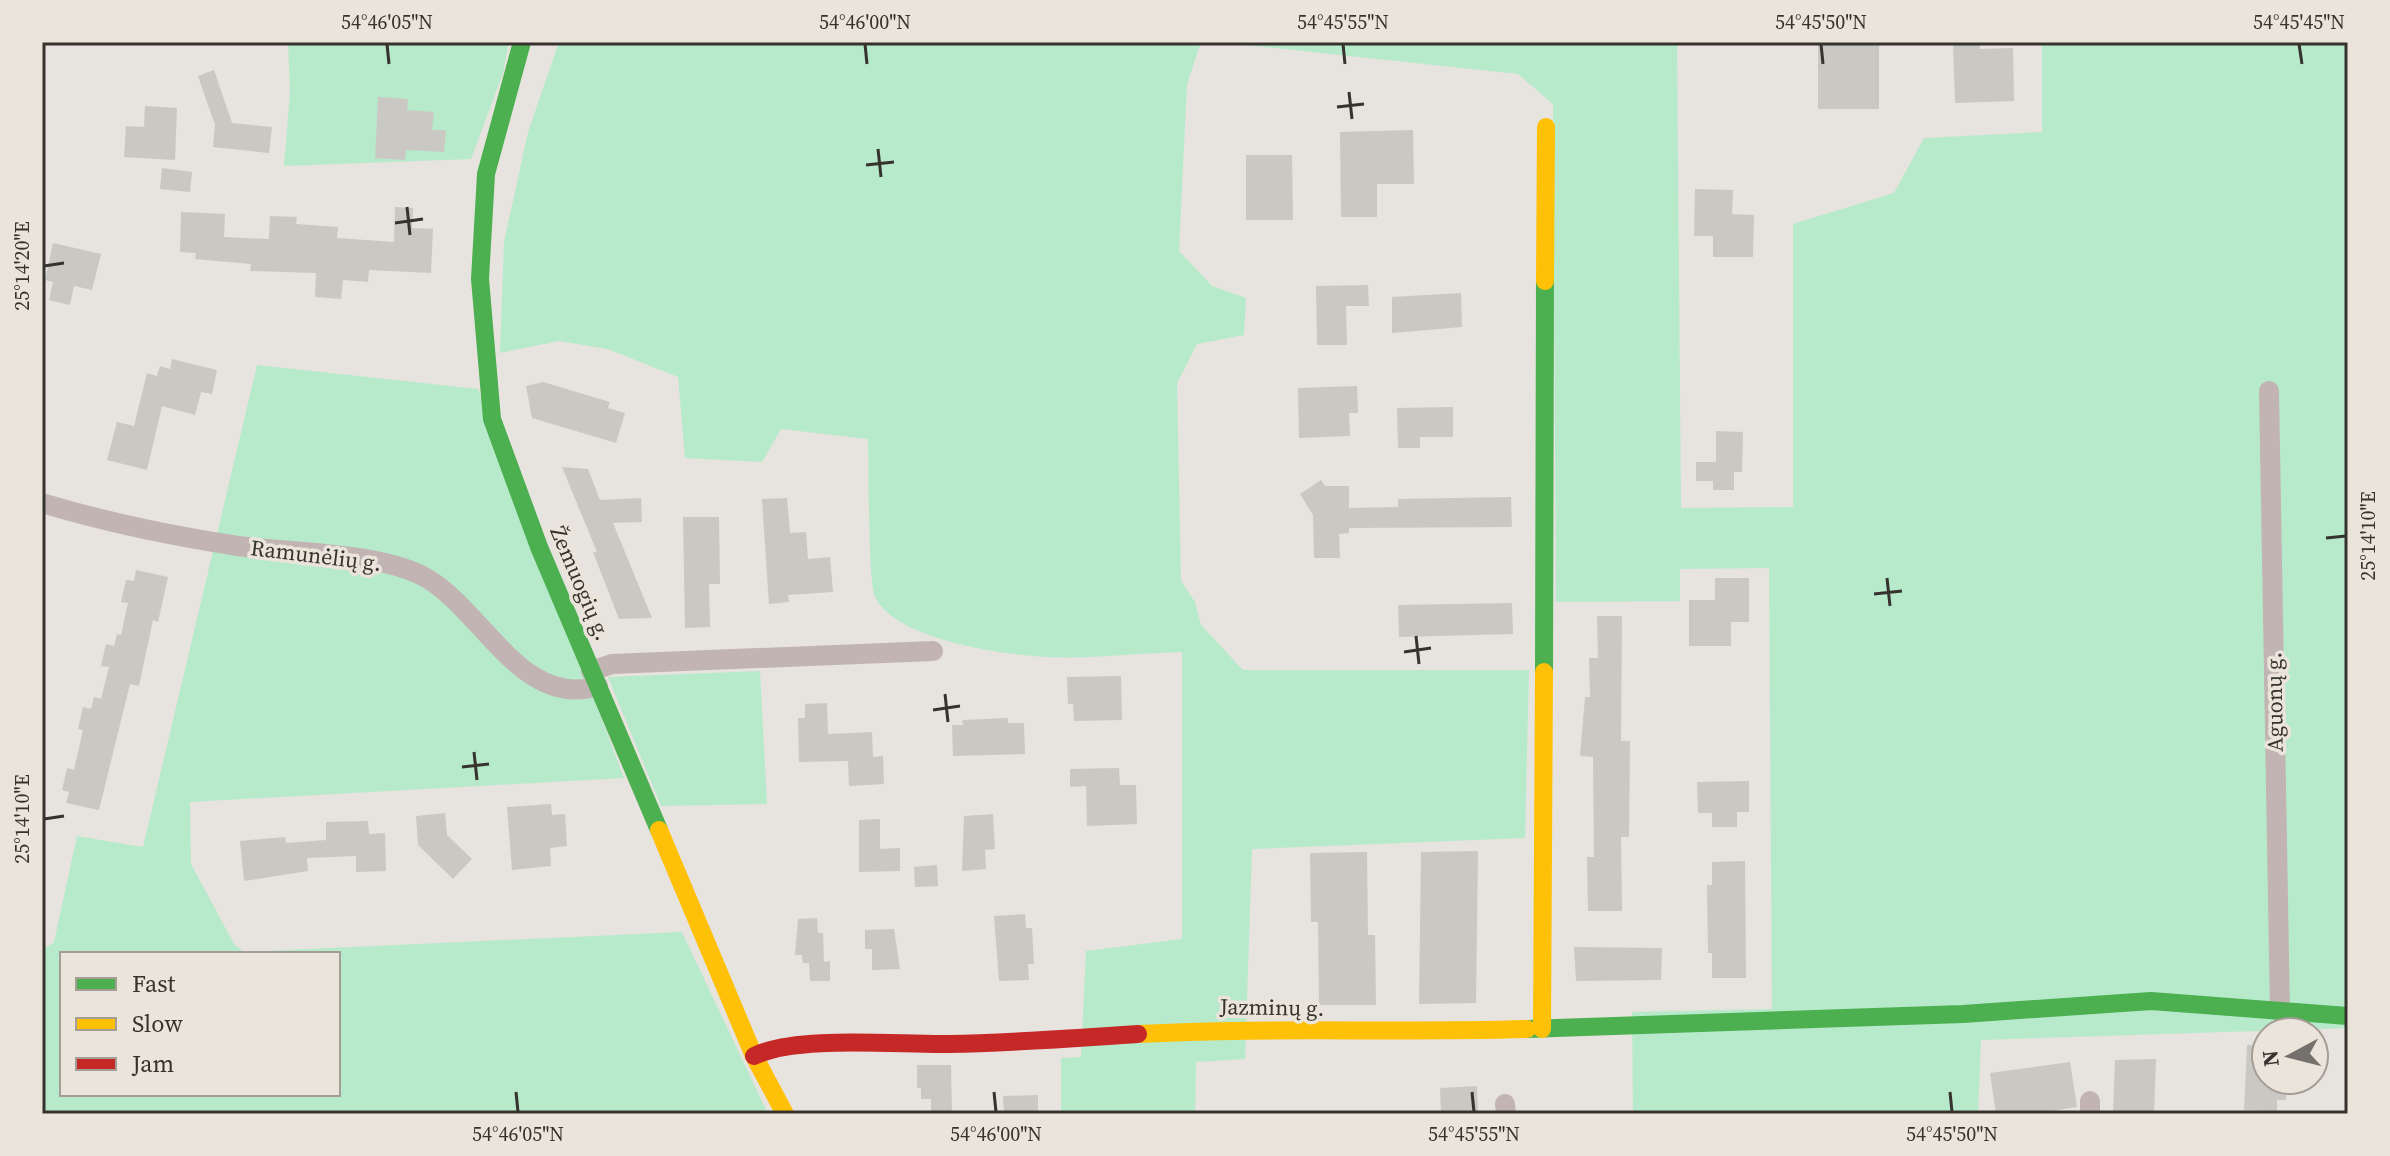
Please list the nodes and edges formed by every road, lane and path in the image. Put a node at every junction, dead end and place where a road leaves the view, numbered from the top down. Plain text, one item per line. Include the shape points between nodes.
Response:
1 (522, 42) edge
2 (1546, 127) dead end
3 (2269, 391) dead end
4 (42, 503) edge
5 (933, 651) dead end
6 (595, 678) junction
7 (2280, 1012) junction
8 (2348, 1016) edge
9 (1542, 1029) junction
10 (754, 1056) junction
11 (785, 1114) edge

1 - 6 street, Žemuogių g. via 486,174 480,279 485,365 492,419 506,463
2 - 9 street
3 - 7 street, Aguonų g.
4 - 6 street, Ramunėlių g. via 87,517 236,545 394,564 428,579 534,678 577,693
5 - 6 street, Ramunėlių g. via 612,664
6 - 10 street, Žemuogių g.
7 - 8 street, Jazminų g.
7 - 9 street, Jazminų g. via 2151,1001 1963,1014
9 - 10 street, Jazminų g. via 1218,1030 796,1046
10 - 11 street, Žemuogių g.

